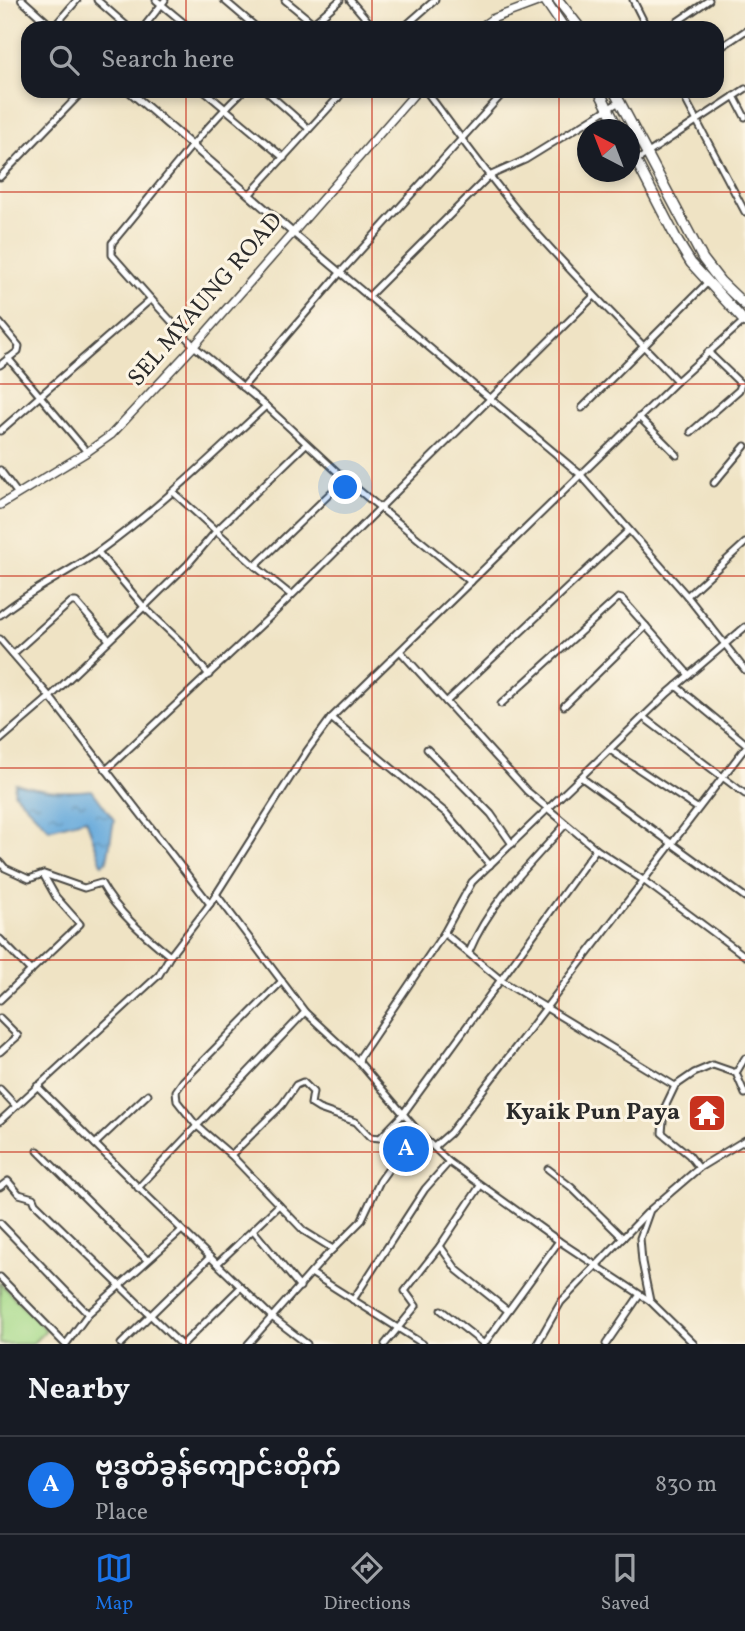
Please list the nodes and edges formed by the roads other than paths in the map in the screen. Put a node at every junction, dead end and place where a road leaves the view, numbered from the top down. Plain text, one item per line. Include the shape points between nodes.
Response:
1 (22, 0) edge
2 (77, 0) edge
3 (97, 0) edge
4 (224, 0) edge
5 (285, 0) edge
6 (340, 0) edge
7 (349, 0) edge
8 (435, 0) edge
9 (544, 0) edge
10 (558, 0) edge
11 (633, 0) edge
12 (709, 0) edge
13 (161, 1) edge
14 (45, 21) edge
15 (59, 21) edge
16 (121, 21) edge
17 (148, 21) edge
18 (182, 21) edge
19 (249, 21) edge
20 (305, 21) edge
21 (316, 21) edge
22 (368, 21) edge
23 (411, 21) edge
24 (489, 21) edge
25 (559, 21) edge
26 (574, 21) edge
27 (644, 21) edge
28 (678, 21) edge
29 (745, 31) edge
30 (724, 45) edge
31 (745, 89) edge
32 (734, 96) junction
33 (76, 98) edge
34 (137, 98) edge
35 (213, 98) edge
36 (236, 98) edge
37 (274, 98) edge
38 (411, 98) edge
39 (431, 98) edge
40 (499, 98) edge
41 (603, 98) edge
42 (617, 98) edge
43 (685, 98) edge
44 (338, 99) edge
45 (619, 102) junction
46 (225, 108) junction
47 (608, 108) junction
48 (745, 117) edge
49 (614, 119) edge
50 (696, 120) junction
51 (309, 129) junction
52 (462, 139) junction
53 (191, 144) junction
54 (646, 154) junction
55 (284, 158) junction
56 (640, 158) edge
57 (640, 169) edge
58 (489, 176) junction
59 (0, 177) edge
60 (249, 195) junction
61 (745, 212) edge
62 (679, 217) junction
63 (667, 221) junction
64 (292, 232) junction
65 (340, 274) junction
66 (707, 283) junction
67 (594, 296) junction
68 (368, 297) junction
69 (151, 299) junction
70 (745, 305) edge
71 (745, 321) edge
72 (0, 323) edge
73 (194, 346) junction
74 (645, 347) junction
75 (708, 352) junction
76 (8, 358) junction
77 (0, 365) edge
78 (677, 381) junction
79 (743, 386) edge
80 (243, 387) junction
81 (40, 398) junction
82 (490, 398) junction
83 (266, 406) junction
84 (582, 408) dead end
85 (639, 417) junction
86 (0, 431) edge
87 (691, 432) dead end
88 (306, 444) junction
89 (745, 446) edge
90 (87, 452) junction
91 (677, 455) dead end
92 (0, 470) edge
93 (581, 475) junction
94 (345, 479) junction
95 (714, 482) dead end
96 (173, 492) junction
97 (19, 494) junction
98 (0, 505) edge
99 (381, 508) junction
100 (217, 530) junction
101 (629, 530) junction
102 (745, 543) edge
103 (98, 552) junction
104 (255, 566) junction
105 (471, 583) junction
106 (291, 595) junction
107 (687, 596) junction
108 (144, 607) junction
109 (0, 615) edge
110 (646, 626) junction
111 (745, 627) edge
112 (0, 639) edge
113 (109, 640) junction
114 (725, 644) junction
115 (400, 651) junction
116 (13, 653) junction
117 (745, 670) edge
118 (209, 675) junction
119 (689, 675) junction
120 (676, 686) junction
121 (50, 696) junction
122 (446, 702) junction
123 (501, 704) dead end
124 (564, 706) dead end
125 (331, 718) junction
126 (643, 718) junction
127 (0, 740) edge
128 (745, 746) edge
129 (426, 749) dead end
130 (610, 750) junction
131 (106, 770) junction
132 (722, 777) junction
133 (582, 778) junction
134 (745, 794) edge
135 (697, 808) junction
136 (549, 809) junction
137 (566, 824) junction
138 (512, 844) junction
139 (673, 844) junction
140 (596, 849) junction
141 (0, 862) edge
142 (490, 865) junction
143 (3, 870) edge
144 (43, 874) junction
145 (643, 880) junction
146 (216, 894) junction
147 (745, 897) edge
148 (211, 904) junction
149 (444, 933) junction
150 (0, 939) edge
151 (469, 952) junction
152 (744, 953) edge
153 (170, 956) junction
154 (31, 971) junction
155 (282, 981) junction
156 (502, 981) junction
157 (0, 1000) edge
158 (546, 1008) junction
159 (305, 1012) junction
160 (0, 1018) edge
161 (0, 1052) edge
162 (745, 1058) edge
163 (359, 1062) junction
164 (736, 1073) junction
165 (37, 1086) junction
166 (675, 1086) junction
167 (0, 1088) edge
168 (148, 1094) dead end
169 (745, 1094) edge
170 (16, 1106) junction
171 (403, 1114) junction
172 (0, 1121) edge
173 (196, 1125) junction
174 (423, 1137) junction
175 (745, 1140) edge
176 (95, 1144) junction
177 (434, 1147) junction
178 (38, 1151) dead end
179 (231, 1155) junction
180 (449, 1162) junction
181 (699, 1168) junction
182 (548, 1169) dead end
183 (480, 1186) junction
184 (0, 1187) edge
185 (138, 1188) junction
186 (279, 1205) junction
187 (650, 1210) junction
188 (0, 1223) edge
189 (181, 1230) junction
190 (253, 1230) junction
191 (623, 1238) junction
192 (559, 1241) junction
193 (440, 1246) junction
194 (333, 1249) junction
195 (209, 1257) junction
196 (146, 1259) junction
197 (217, 1264) junction
198 (596, 1266) junction
199 (311, 1273) junction
200 (0, 1277) edge
201 (120, 1286) junction
202 (241, 1287) junction
203 (300, 1287) junction
204 (639, 1296) junction
205 (353, 1300) junction
206 (650, 1301) junction
207 (441, 1310) dead end
208 (507, 1310) junction
209 (88, 1314) junction
210 (149, 1316) junction
211 (272, 1318) junction
212 (399, 1328) junction
213 (65, 1344) edge
214 (121, 1344) edge
215 (181, 1344) edge
216 (248, 1344) edge
217 (307, 1344) edge
218 (385, 1344) edge
219 (423, 1344) edge
220 (484, 1344) edge
221 (537, 1344) edge
222 (606, 1344) edge
223 (694, 1344) edge

1 - 14 street
2 - 15 street
3 - 16 street
4 - 19 street
5 - 20 street
6 - 21 street
7 - 22 street
8 - 23 street
9 - 24 main road
9 - 25 highway
10 - 26 highway
11 - 27 street
12 - 28 street
13 - 17 street
13 - 18 street
29 - 30 street
31 - 32 street
32 - 48 street
32 - 50 street
33 - 59 street
34 - 53 street
35 - 46 street
36 - 46 street
37 - 51 street
38 - 64 main road, SEL MYAUNG ROAD
39 - 52 street
40 - 52 street
41 - 47 highway
42 - 45 highway
43 - 50 street
44 - 51 street
45 - 47 street
45 - 54 highway
46 - 53 street
46 - 55 street
47 - 49 highway
47 - 58 street via 525,160
50 - 54 street
50 - 61 street
51 - 55 street
52 - 58 street
52 - 65 street
53 - 60 street
53 - 69 street via 112,243 112,255
54 - 56 street
54 - 62 highway
55 - 60 street
57 - 63 highway
58 - 67 street
58 - 68 street
60 - 64 street
62 - 63 highway
62 - 70 highway via 702,259
63 - 66 highway
64 - 65 street
64 - 73 main road, SEL MYAUNG ROAD
65 - 68 street
65 - 80 street
66 - 71 highway
66 - 74 street
67 - 74 street
67 - 82 street
68 - 82 street
69 - 73 street
69 - 81 street
71 - 75 street
72 - 76 street via 19,346
73 - 80 street
73 - 90 main road, SEL MYAUNG ROAD via 111,435
74 - 78 street
74 - 84 street
75 - 78 street
75 - 79 street
76 - 77 street
76 - 81 street
78 - 85 street
79 - 87 street
80 - 83 street
81 - 86 street
81 - 90 street
82 - 93 street
82 - 99 street
83 - 88 street
83 - 96 street
85 - 91 street
85 - 93 street
88 - 94 street
88 - 100 street
89 - 95 street
90 - 97 main road, SEL MYAUNG ROAD
92 - 97 street
93 - 101 street
93 - 105 street
94 - 99 street
94 - 104 street
96 - 100 street
96 - 103 street
97 - 98 main road, SEL MYAUNG ROAD
99 - 105 street
99 - 106 street
100 - 104 street
100 - 108 street
101 - 107 street
101 - 122 street
102 - 107 street
103 - 108 street
103 - 109 street via 33,589
104 - 106 street
105 - 115 street
106 - 118 street
107 - 114 street
108 - 113 street
108 - 118 street
110 - 119 street
110 - 123 street via 618,598
110 - 124 street
111 - 114 street
112 - 116 street
113 - 116 street via 76,602 71,602
113 - 121 street
114 - 117 street
114 - 119 street
115 - 122 street
115 - 125 street
116 - 121 street
118 - 131 street
119 - 120 street
120 - 126 street
120 - 128 street
121 - 127 street
121 - 131 street
122 - 136 street via 518,782
125 - 142 street via 446,813
125 - 146 street
126 - 130 street
126 - 132 street
128 - 132 street
129 - 138 street via 491,814
130 - 133 street
130 - 135 street
131 - 148 street
132 - 134 street
132 - 135 street
133 - 136 street
133 - 139 street
135 - 139 street
136 - 137 street
136 - 138 street
137 - 140 street
137 - 151 street via 507,889 478,930
138 - 142 street
139 - 145 street
139 - 147 street
140 - 145 street
140 - 156 street
141 - 143 street
142 - 149 street via 472,882
143 - 144 street via 29,879
144 - 153 street via 84,888 101,883 110,899
144 - 154 street via 80,924
145 - 152 street
145 - 158 street
146 - 148 street
146 - 155 street
148 - 153 street
149 - 151 street
149 - 163 street
150 - 154 street
151 - 156 street
153 - 165 street via 159,975
154 - 157 street
155 - 159 street
155 - 173 street via 176,1091 177,1101
156 - 158 street
156 - 171 street
158 - 166 street
158 - 177 street via 450,1133
159 - 163 street
159 - 173 street
160 - 161 street via 18,1036
162 - 164 street
163 - 171 street
164 - 166 street via 713,1065
164 - 169 street
165 - 170 street
165 - 176 street
166 - 181 street via 664,1109 662,1133
167 - 170 street
168 - 176 street
170 - 172 street
171 - 174 street
171 - 179 street via 380,1138 370,1137 356,1122 311,1104 313,1092 303,1082
173 - 179 street
173 - 185 street
174 - 177 street
174 - 194 street via 390,1167 361,1221
175 - 181 street
176 - 185 street
177 - 180 street
178 - 196 street
179 - 186 street
180 - 183 street
180 - 205 street via 425,1189
181 - 187 street
182 - 191 street
183 - 192 street
183 - 193 street
184 - 201 street via 8,1181 19,1194 33,1198
185 - 189 street
186 - 190 street
186 - 194 street via 304,1231
187 - 191 street
187 - 206 street via 640,1238
188 - 209 street
189 - 195 street
189 - 196 street
190 - 197 street
190 - 203 street
191 - 198 street
192 - 198 street
192 - 208 street
193 - 208 street via 457,1270
193 - 212 street via 405,1291 416,1306
194 - 199 street
195 - 197 street
195 - 210 street
196 - 201 street
197 - 202 street
198 - 204 street
198 - 221 street via 561,1302
199 - 203 street
199 - 205 street
200 - 213 street
201 - 209 street
201 - 210 street
202 - 211 street
202 - 215 street
203 - 211 street
204 - 206 street
204 - 222 street
205 - 212 street
206 - 223 street
207 - 220 street
208 - 220 street
209 - 213 street
210 - 214 street
210 - 215 street
211 - 216 street
211 - 217 street
212 - 218 street
212 - 219 street

